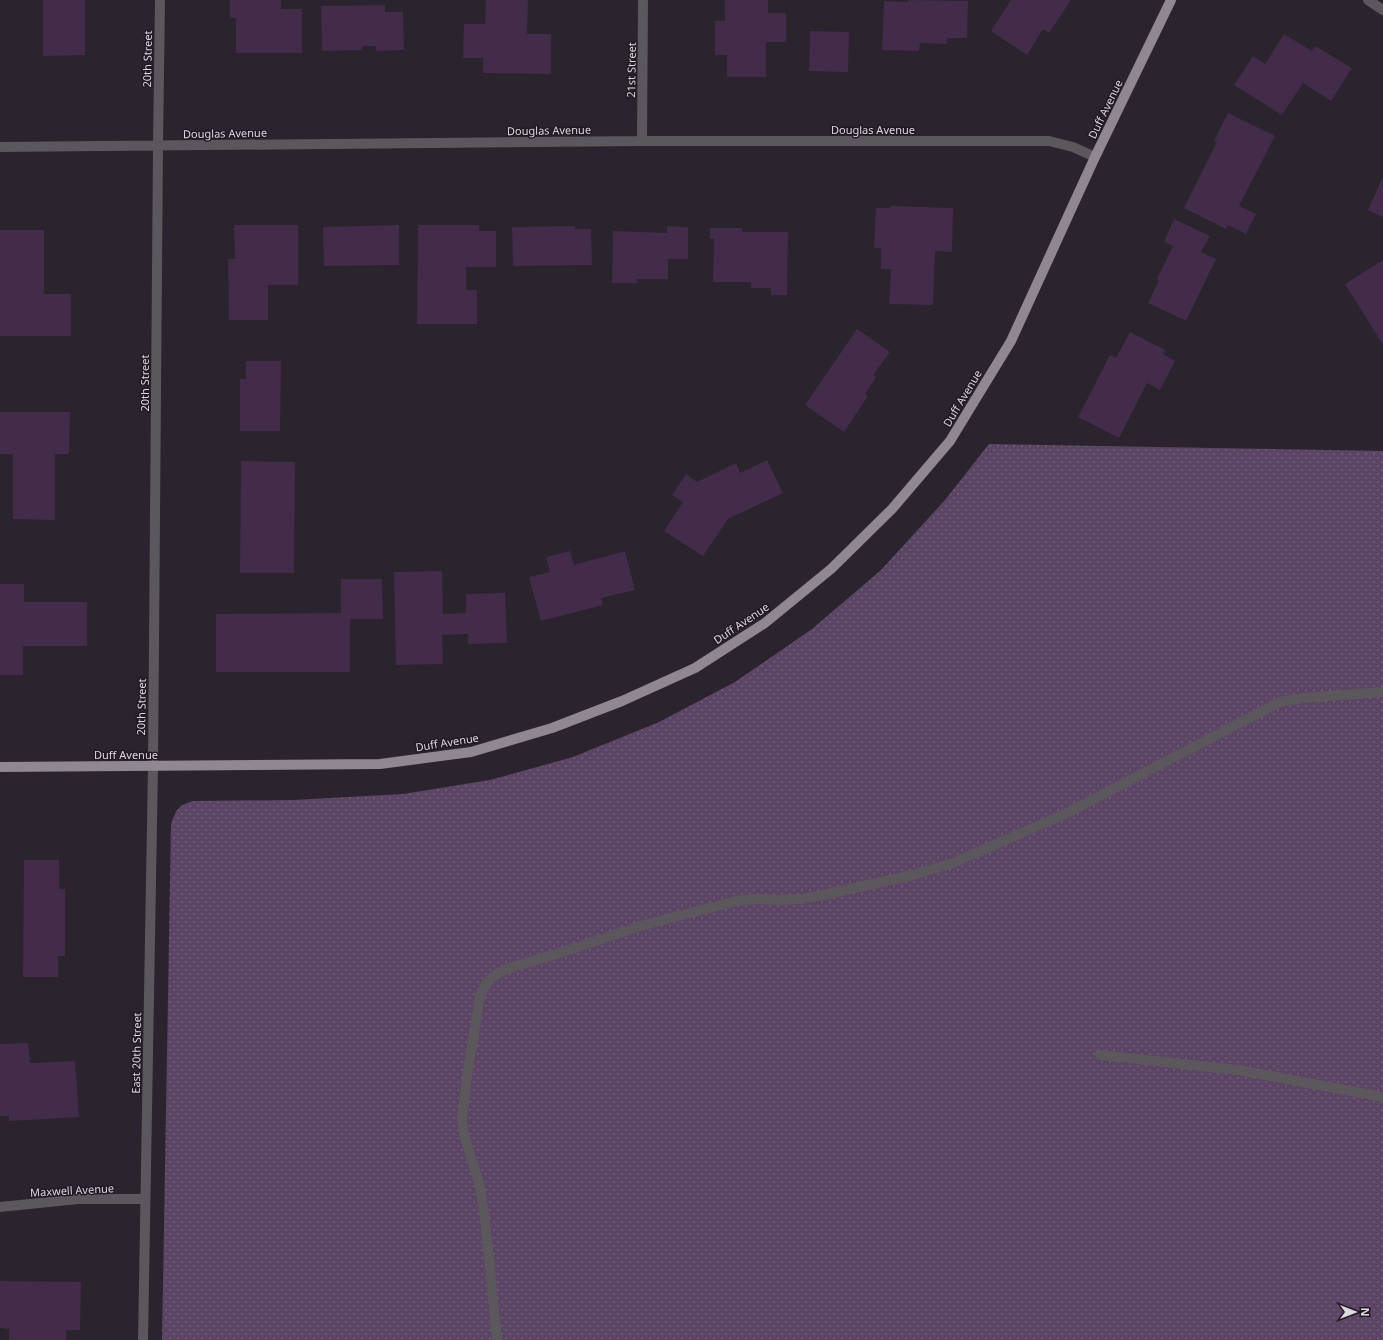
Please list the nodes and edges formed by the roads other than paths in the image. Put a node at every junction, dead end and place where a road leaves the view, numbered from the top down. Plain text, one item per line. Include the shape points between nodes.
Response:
1 (160, 0) edge
2 (643, 0) edge
3 (1171, 0) edge
4 (1368, 0) edge
5 (1383, 10) edge
6 (642, 141) junction
7 (0, 146) edge
8 (158, 146) junction
9 (1095, 157) junction
10 (1383, 692) edge
11 (152, 766) junction
12 (0, 767) edge
13 (1100, 1055) dead end
14 (1383, 1097) edge
15 (146, 1199) junction
16 (0, 1207) edge
17 (143, 1340) edge
18 (497, 1340) edge

1 - 8 street, 20th Street
2 - 6 street, 21st Street
3 - 9 main road, Duff Avenue
4 - 5 street
6 - 8 street, Douglas Avenue
6 - 9 street, Douglas Avenue via 1049,141 1073,147
7 - 8 street, Douglas Avenue
8 - 11 street, 20th Street
9 - 11 main road, Duff Avenue via 1011,341 950,441 892,509 831,569 765,623 695,668 622,700 552,728 470,752 380,764
10 - 18 street via 1280,702 1068,813 953,863 913,875 801,899 736,901 644,926 509,968 495,975 486,984 480,996 462,1119 484,1212
11 - 12 main road, Duff Avenue
11 - 15 street, East 20th Street
13 - 14 street via 1238,1070
15 - 16 street, Maxwell Avenue via 78,1199
15 - 17 street, East 20th Street

